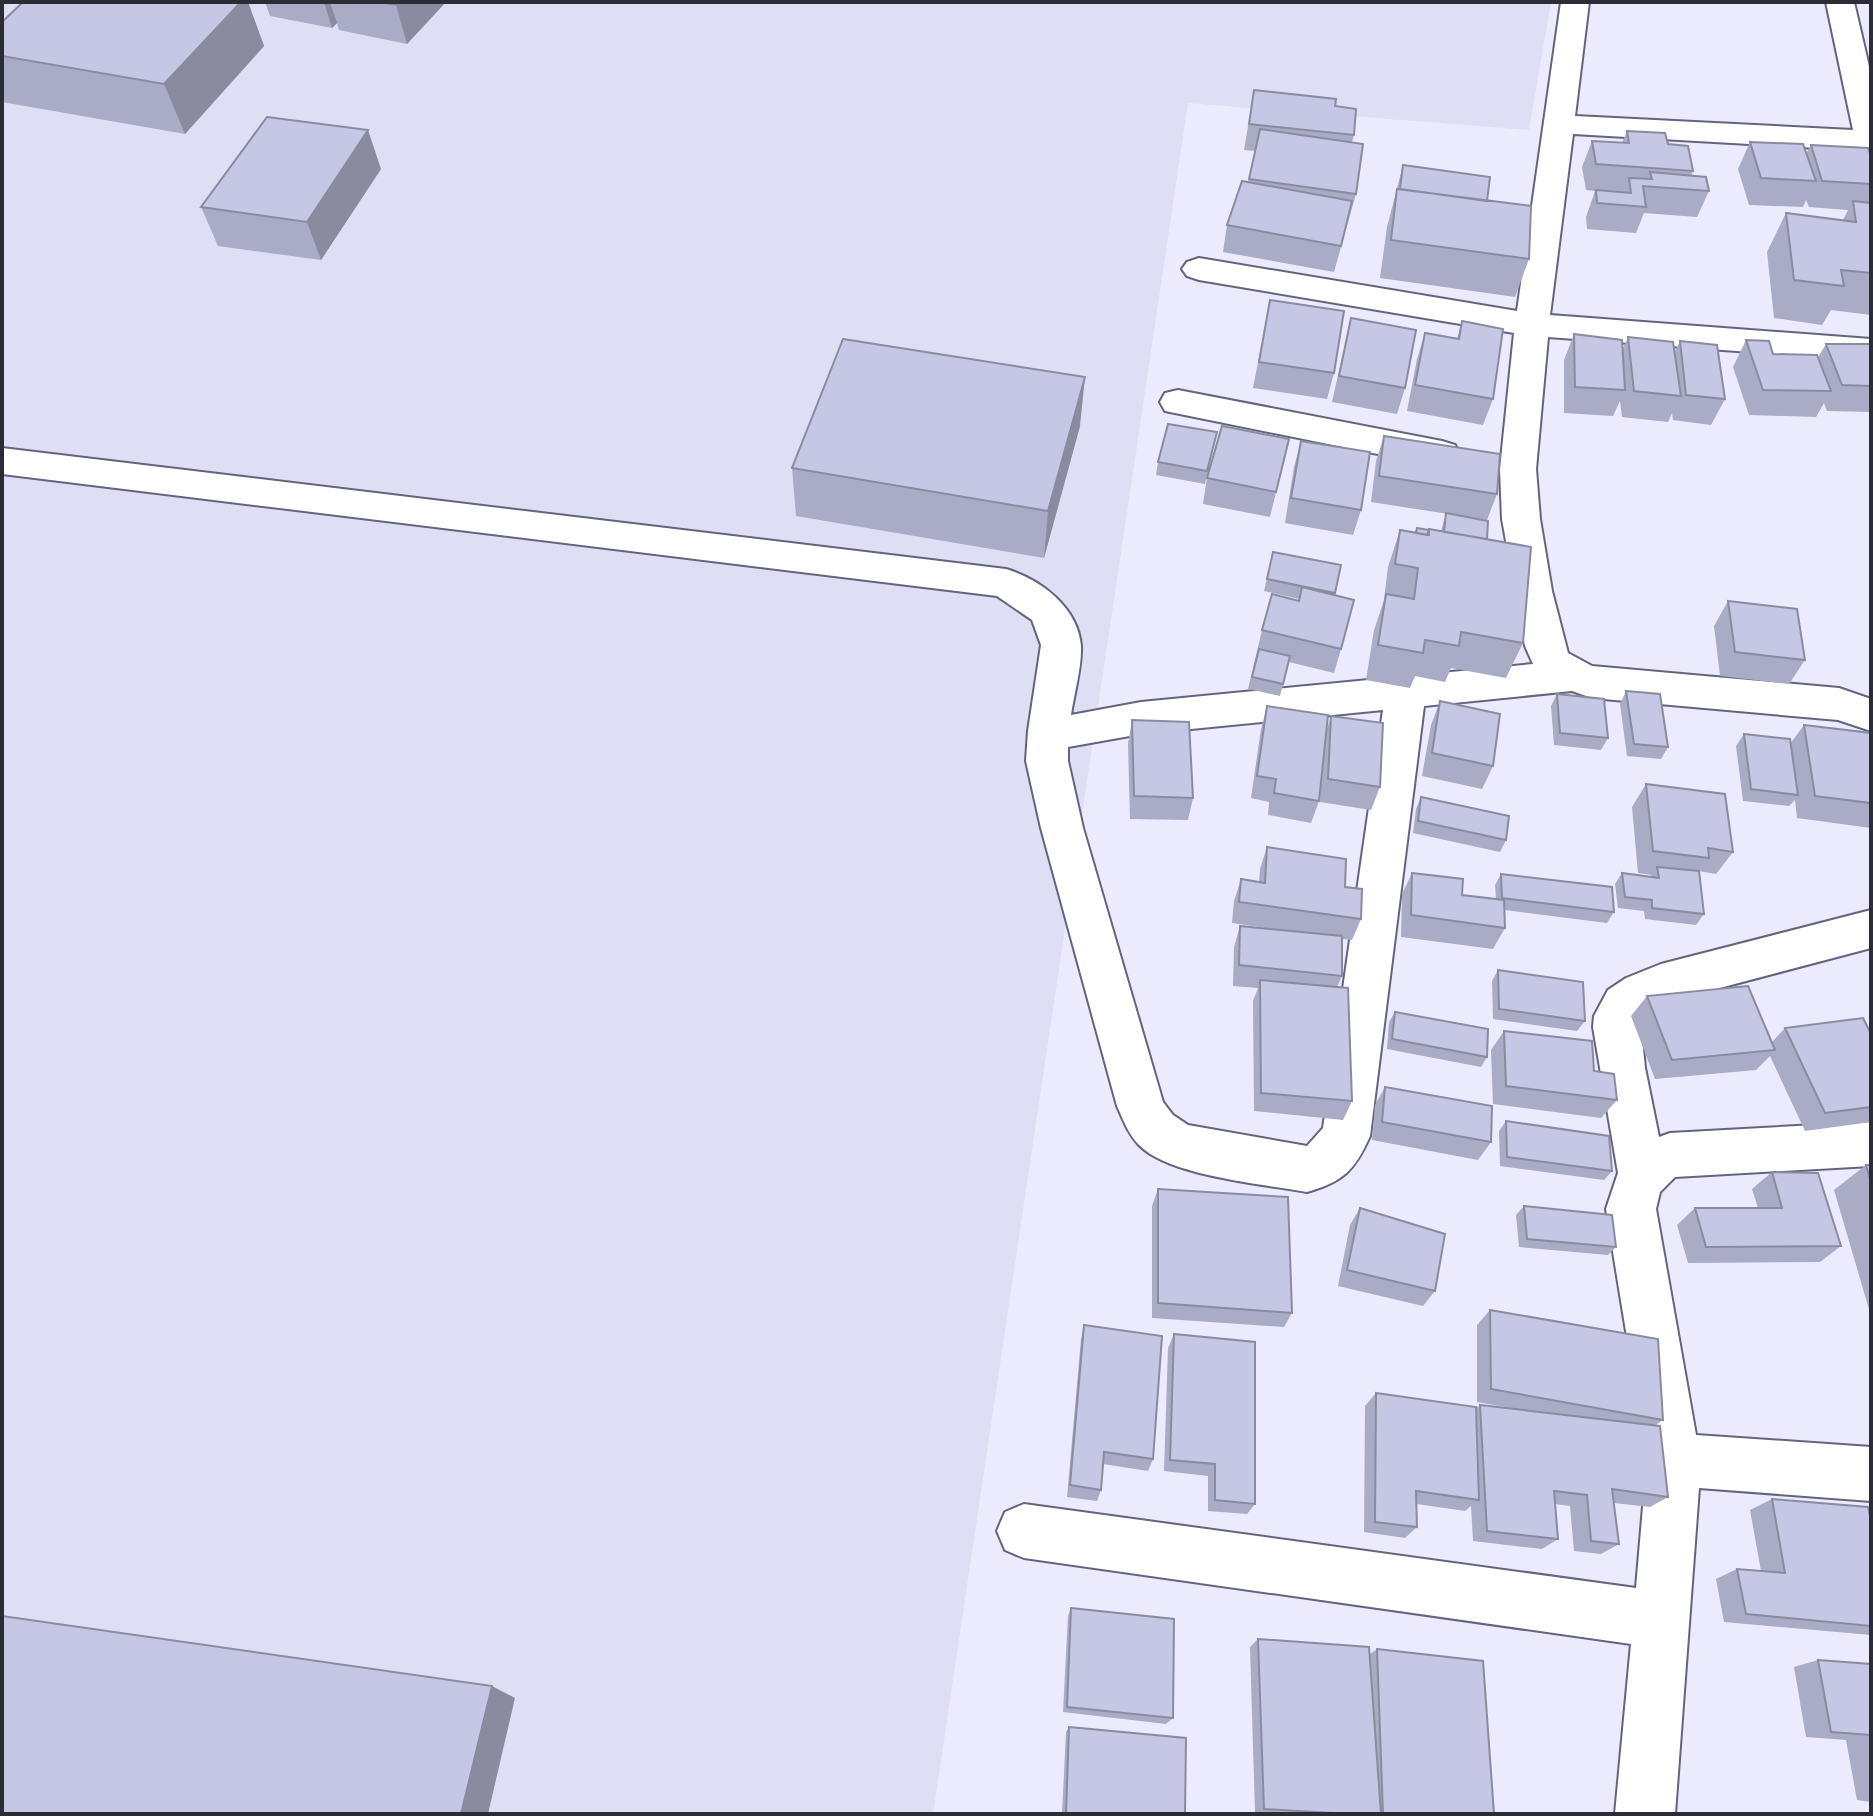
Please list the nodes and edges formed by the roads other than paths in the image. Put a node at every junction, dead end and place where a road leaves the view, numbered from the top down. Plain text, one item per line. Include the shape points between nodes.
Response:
1 (1575, 2) edge
2 (1840, 2) edge
3 (1557, 124) junction
4 (1871, 140) edge
5 (1199, 269) dead end
6 (1532, 325) junction
7 (1871, 350) edge
8 (1178, 402) dead end
9 (2, 461) edge
10 (1493, 464) junction
11 (1572, 676) junction
12 (1406, 691) junction
13 (1871, 715) edge
14 (1048, 731) junction
15 (1871, 929) edge
16 (1871, 1144) edge
17 (1643, 1175) junction
18 (1674, 1460) junction
19 (1871, 1474) edge
20 (1024, 1531) dead end
21 (1661, 1620) junction
22 (1645, 1814) edge

1 - 3 street
2 - 4 street
3 - 4 street
3 - 6 street
5 - 6 street
6 - 7 street
6 - 10 street
8 - 10 street
9 - 14 street via 1006,583 1048,611 1061,645
10 - 11 street via 1521,519 1545,646 1552,663
11 - 12 street
11 - 13 street via 1839,704
12 - 14 street
12 - 14 street via 1346,1136 1323,1165 1307,1169 1181,1146 1149,1125 1062,828 1047,761
15 - 17 street via 1661,984 1631,997 1617,1016 1618,1044
16 - 17 street via 1670,1155 1655,1161
17 - 18 street via 1634,1188 1631,1209
18 - 19 street
18 - 21 street
20 - 21 street
21 - 22 street

